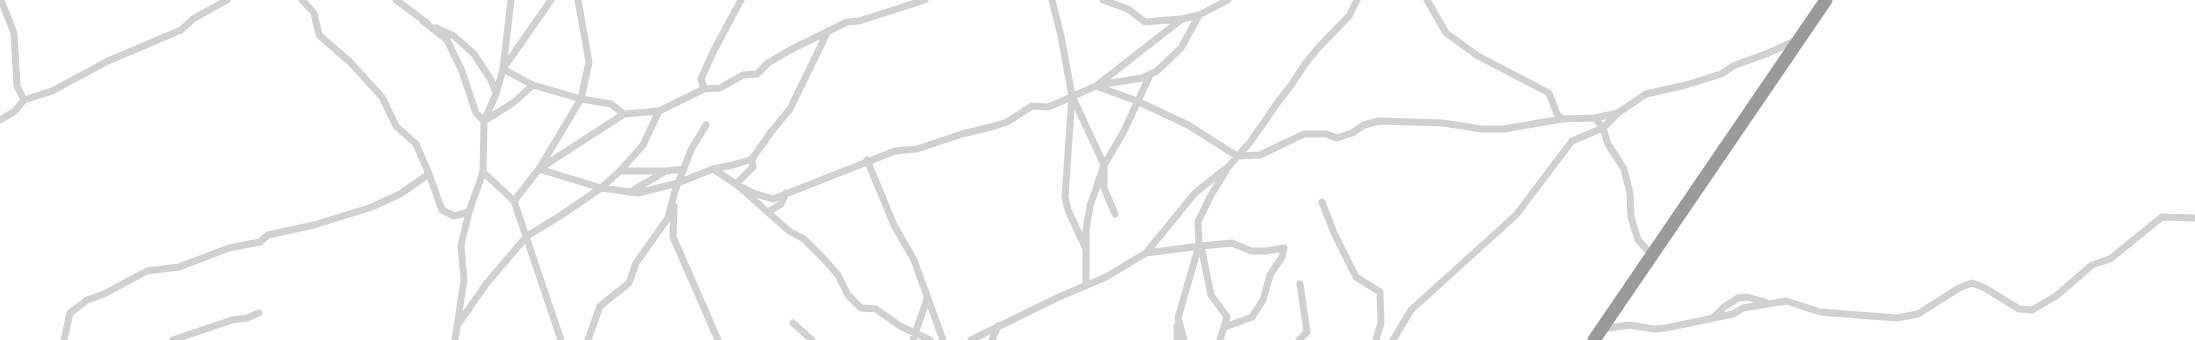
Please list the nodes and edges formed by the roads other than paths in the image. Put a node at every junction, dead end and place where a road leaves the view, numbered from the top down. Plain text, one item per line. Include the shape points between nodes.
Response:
1 (1, 0) edge
2 (227, 0) edge
3 (302, 0) edge
4 (396, 0) edge
5 (511, 0) edge
6 (551, 0) edge
7 (578, 0) edge
8 (741, 0) edge
9 (925, 0) edge
10 (1052, 0) edge
11 (1103, 0) edge
12 (1228, 0) edge
13 (1357, 0) edge
14 (1427, 0) edge
15 (1826, 0) edge
16 (1199, 15) junction
17 (1182, 19) junction
18 (423, 21) junction
19 (828, 32) junction
20 (1799, 39) junction
21 (504, 69) junction
22 (1150, 75) junction
23 (533, 85) junction
24 (1096, 86) junction
25 (704, 89) junction
26 (496, 94) junction
27 (1072, 96) junction
28 (581, 99) junction
29 (24, 100) junction
30 (1137, 101) junction
31 (659, 111) junction
32 (1618, 113) junction
33 (624, 114) junction
34 (1595, 118) junction
35 (1562, 119) junction
36 (0, 120) edge
37 (484, 121) junction
38 (706, 126) dead end
39 (1604, 128) junction
40 (1237, 156) junction
41 (752, 158) junction
42 (867, 160) junction
43 (1104, 165) junction
44 (1229, 166) junction
45 (539, 168) junction
46 (684, 169) junction
47 (713, 169) junction
48 (620, 171) junction
49 (666, 171) junction
50 (483, 172) junction
51 (430, 174) junction
52 (678, 183) junction
53 (736, 184) junction
54 (601, 188) junction
55 (630, 192) junction
56 (786, 193) junction
57 (514, 201) junction
58 (674, 201) junction
59 (1322, 202) dead end
60 (469, 212) junction
61 (768, 212) junction
62 (1115, 214) dead end
63 (2195, 218) edge
64 (527, 236) junction
65 (1200, 245) junction
66 (1086, 249) junction
67 (1146, 252) junction
68 (1652, 255) junction
69 (1300, 284) dead end
70 (1086, 285) junction
71 (927, 299) junction
72 (1771, 302) junction
73 (259, 313) dead end
74 (1178, 318) junction
75 (1712, 318) junction
76 (459, 324) junction
77 (793, 324) dead end
78 (998, 326) junction
79 (1225, 327) junction
80 (1602, 329) junction
81 (915, 337) edge
82 (64, 340) edge
83 (173, 340) edge
84 (455, 340) edge
85 (561, 340) edge
86 (588, 340) edge
87 (718, 340) edge
88 (812, 340) edge
89 (930, 340) edge
90 (943, 340) edge
91 (971, 340) edge
92 (992, 340) edge
93 (1177, 340) edge
94 (1184, 340) edge
95 (1220, 340) edge
96 (1299, 340) edge
97 (1376, 340) edge
98 (1393, 340) edge
99 (1594, 340) edge

1 - 29 street via 14,33 17,86
2 - 29 street via 193,19 181,30 108,61 52,91
3 - 51 street via 314,13 319,34 350,62 382,97 396,126 416,144
4 - 18 street
5 - 21 street
6 - 21 street
7 - 28 street via 589,62
8 - 25 street via 701,79
9 - 19 street via 859,21 847,22
10 - 27 street
11 - 17 street via 1128,9 1145,22
12 - 16 street
13 - 40 street via 1349,16 1318,48 1251,141
14 - 35 street via 1446,33 1478,56 1549,93 1557,114
15 - 20 highway
16 - 17 street
16 - 22 street via 1181,48 1158,72
17 - 24 street
18 - 26 street via 454,36 474,54 491,80
18 - 37 street via 447,40 462,71 476,113
19 - 25 street via 768,63 757,74 744,76 720,88
19 - 41 street via 790,109
20 - 32 street via 1735,65 1721,74 1646,94
20 - 68 highway
21 - 23 street
21 - 26 street
22 - 24 street
22 - 30 street
23 - 28 street
23 - 37 street via 524,95
24 - 27 street
24 - 30 street
25 - 31 street
26 - 37 street
27 - 42 street via 1048,107 1032,106 995,126 917,149 895,151
27 - 43 street
27 - 66 street via 1066,197 1068,210
28 - 33 street via 612,104
28 - 45 street
29 - 36 street via 15,111
30 - 40 street via 1188,125
30 - 43 street via 1123,133
31 - 33 street
31 - 48 street via 643,145
32 - 34 street
32 - 39 street
33 - 45 street
34 - 35 street
34 - 39 street
35 - 40 street via 1504,129 1482,129 1443,123 1380,121 1364,125 1352,133 1337,138 1326,134 1304,134 1260,155
37 - 50 street
38 - 46 street via 691,150
39 - 68 street via 1608,144 1624,169 1630,193 1631,217 1638,240
39 - 98 street via 1572,141 1516,215 1411,310
40 - 44 street
41 - 47 street
41 - 53 street via 753,167
42 - 56 street
42 - 71 street via 894,225 914,260
43 - 62 street via 1104,188
43 - 66 street via 1090,206
44 - 65 street via 1198,222
44 - 67 street via 1195,193
45 - 54 street
45 - 57 street
46 - 49 street
46 - 52 street
47 - 52 street
47 - 53 street
48 - 49 street
48 - 54 street
49 - 55 street
50 - 57 street
50 - 60 street
51 - 60 street via 442,210 454,216
51 - 82 street via 400,194 372,207 314,225 268,235 260,242 229,248 179,267 146,271 104,294 87,300 70,313
52 - 55 street via 638,193
52 - 58 street
53 - 56 street via 773,199
53 - 61 street
54 - 55 street
54 - 64 street
56 - 61 street via 781,204
57 - 64 street
58 - 86 street via 668,218 636,263 629,283 600,306
58 - 87 street via 673,237
59 - 97 street via 1356,277 1380,292 1381,324
60 - 76 street via 461,245 464,280
61 - 81 street via 789,231 804,239 824,259 838,275 848,295 861,308 876,309
63 - 72 street via 2162,217 2110,259 2092,265 2056,296 2032,310 2019,309 1986,288 1972,283 1959,288 1918,314 1897,318 1820,312 1786,301
64 - 76 street via 486,284
64 - 85 street
65 - 67 street
65 - 74 street via 1185,286
65 - 79 street via 1211,295 1228,317
65 - 79 street via 1232,243 1251,251 1284,248 1282,257 1270,275 1263,300 1252,317
66 - 70 street
67 - 70 street via 1106,277
68 - 80 highway
69 - 96 street via 1307,332
70 - 78 street
71 - 81 street
71 - 90 street
72 - 75 street
72 - 75 street via 1747,297 1738,298
73 - 83 street
74 - 93 street
74 - 94 street
75 - 80 street via 1654,330 1629,324
76 - 84 street
77 - 88 street
78 - 91 street
78 - 92 street
79 - 95 street
80 - 99 highway
81 - 89 street

